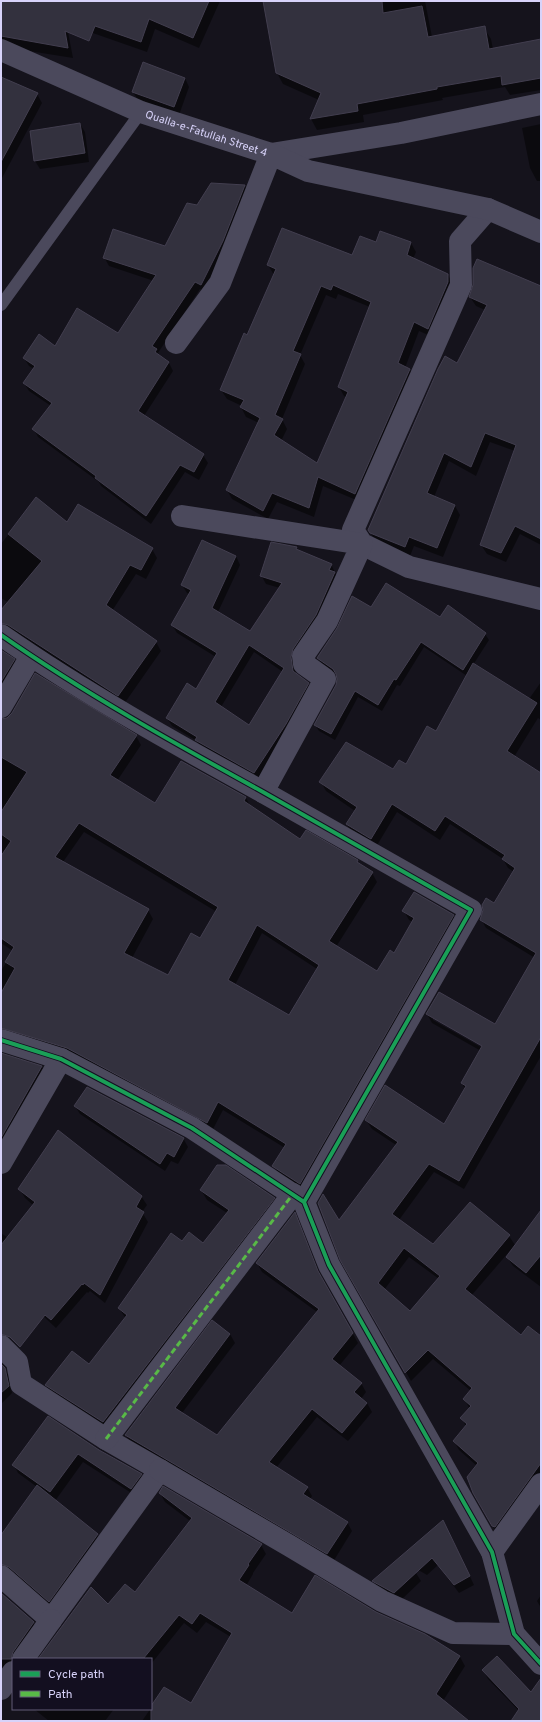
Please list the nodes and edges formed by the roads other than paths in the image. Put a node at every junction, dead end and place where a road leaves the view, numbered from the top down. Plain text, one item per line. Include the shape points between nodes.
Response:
1 (1, 50) edge
2 (541, 104) edge
3 (141, 112) junction
4 (271, 154) junction
5 (488, 209) junction
6 (541, 232) edge
7 (1, 305) edge
8 (176, 343) dead end
9 (182, 516) dead end
10 (362, 544) junction
11 (541, 599) edge
12 (1, 635) edge
13 (31, 656) junction
14 (1, 707) edge
15 (263, 792) junction
16 (1, 1040) edge
17 (61, 1059) junction
18 (1, 1163) edge
19 (298, 1198) junction
20 (1, 1346) edge
21 (106, 1439) junction
22 (160, 1470) junction
23 (541, 1484) edge
24 (492, 1552) junction
25 (1, 1576) edge
26 (51, 1620) junction
27 (514, 1634) junction
28 (24, 1658) edge
29 (541, 1664) edge
30 (12, 1673) edge
31 (1, 1689) edge

1 - 3 street, Qualla-e-Fatullah Street 4
2 - 4 street, Qualla-e-Fatullah Street 4 via 401,133
3 - 4 street, Qualla-e-Fatullah Street 4
3 - 7 lane
4 - 5 street via 308,171
4 - 8 street via 220,283
5 - 6 street
5 - 10 street via 460,241 461,285 353,530
9 - 10 street
10 - 11 street via 409,567
10 - 15 street via 327,621 303,656 304,664 325,679
12 - 13 street
13 - 14 street
13 - 15 street via 189,752
15 - 19 street via 471,910
16 - 17 street
17 - 18 street
17 - 19 street via 192,1128
19 - 21 street
19 - 24 street via 329,1265
20 - 21 street via 17,1362 22,1384
21 - 22 street
22 - 26 street
22 - 27 street via 382,1601 453,1633
23 - 24 street
24 - 27 street
25 - 26 street
26 - 28 street
27 - 29 street
30 - 31 street

